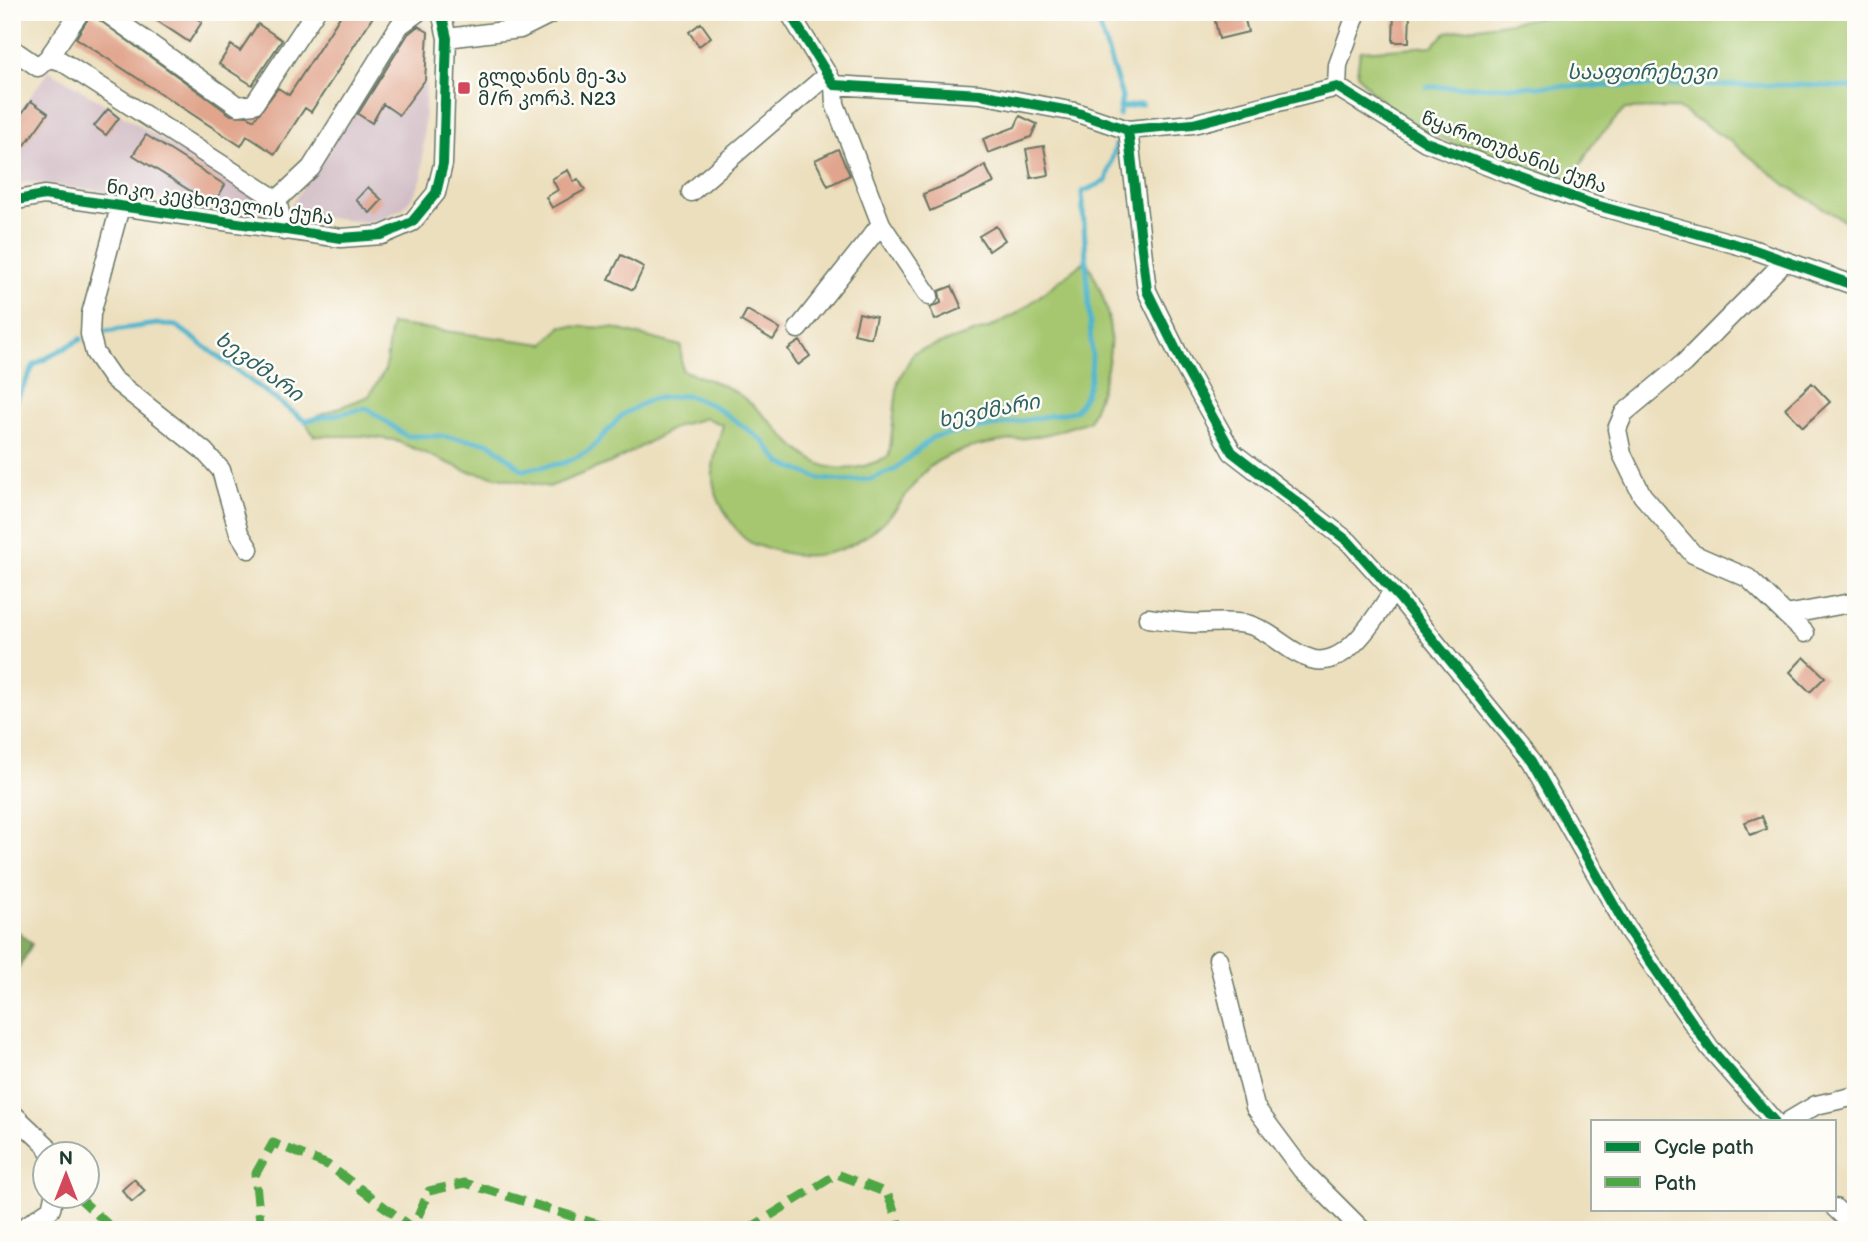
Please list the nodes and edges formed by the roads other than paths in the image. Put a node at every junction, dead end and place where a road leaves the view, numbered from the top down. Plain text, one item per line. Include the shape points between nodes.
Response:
1 (80, 12) edge
2 (105, 12) edge
3 (315, 12) edge
4 (418, 12) edge
5 (441, 12) edge
6 (554, 12) edge
7 (789, 12) edge
8 (1357, 12) edge
9 (447, 38) junction
10 (12, 49) edge
11 (48, 58) junction
12 (831, 80) junction
13 (1337, 87) junction
14 (1128, 130) junction
15 (691, 192) dead end
16 (277, 200) junction
17 (12, 201) edge
18 (120, 207) junction
19 (881, 224) junction
20 (284, 231) junction
21 (1785, 261) junction
22 (1856, 286) edge
23 (929, 296) dead end
24 (798, 329) dead end
25 (249, 549) dead end
26 (1393, 591) junction
27 (1856, 602) edge
28 (1786, 615) junction
29 (1148, 618) dead end
30 (1805, 633) dead end
31 (1218, 959) dead end
32 (1856, 1096) edge
33 (12, 1113) edge
34 (1773, 1120) edge
35 (1790, 1120) edge
36 (41, 1140) edge
37 (1836, 1209) edge
38 (50, 1210) edge
39 (1856, 1228) edge
40 (20, 1230) edge
41 (1362, 1230) edge

1 - 11 street
2 - 3 street via 238,106 254,104
4 - 16 street via 399,26 312,167
5 - 9 street, ნიკო კეცხოველის ქუჩა
6 - 9 street via 520,29
7 - 12 street
8 - 13 street via 1338,65
9 - 20 street, ნიკო კეცხოველის ქუჩა via 443,164 436,193 412,222 382,234 341,238
10 - 11 street via 38,67
11 - 16 street via 61,61
12 - 14 street via 981,94 1075,112
12 - 15 street
12 - 19 street via 835,104
13 - 14 street via 1193,124
13 - 21 street, წყაროთუბანის ქუჩა via 1426,142 1592,204
14 - 26 street via 1147,291 1232,452 1349,542
16 - 20 street
17 - 18 street, ნიკო კეცხოველის ქუჩა via 44,195
18 - 20 street, ნიკო კეცხოველის ქუჩა
18 - 25 street via 91,314 95,353 113,379 204,451 221,470 239,533
19 - 23 street
19 - 24 street
21 - 22 street, წყაროთუბანის ქუჩა
21 - 28 street via 1684,363 1624,413 1617,429 1622,454 1642,495 1693,554 1748,579
26 - 29 street via 1370,626 1329,660 1313,660 1254,626
26 - 34 street via 1532,761 1628,930 1710,1048
27 - 28 street
28 - 30 street
31 - 41 street via 1255,1107 1302,1170
32 - 35 street via 1816,1105
33 - 36 street
37 - 39 street
38 - 40 street

